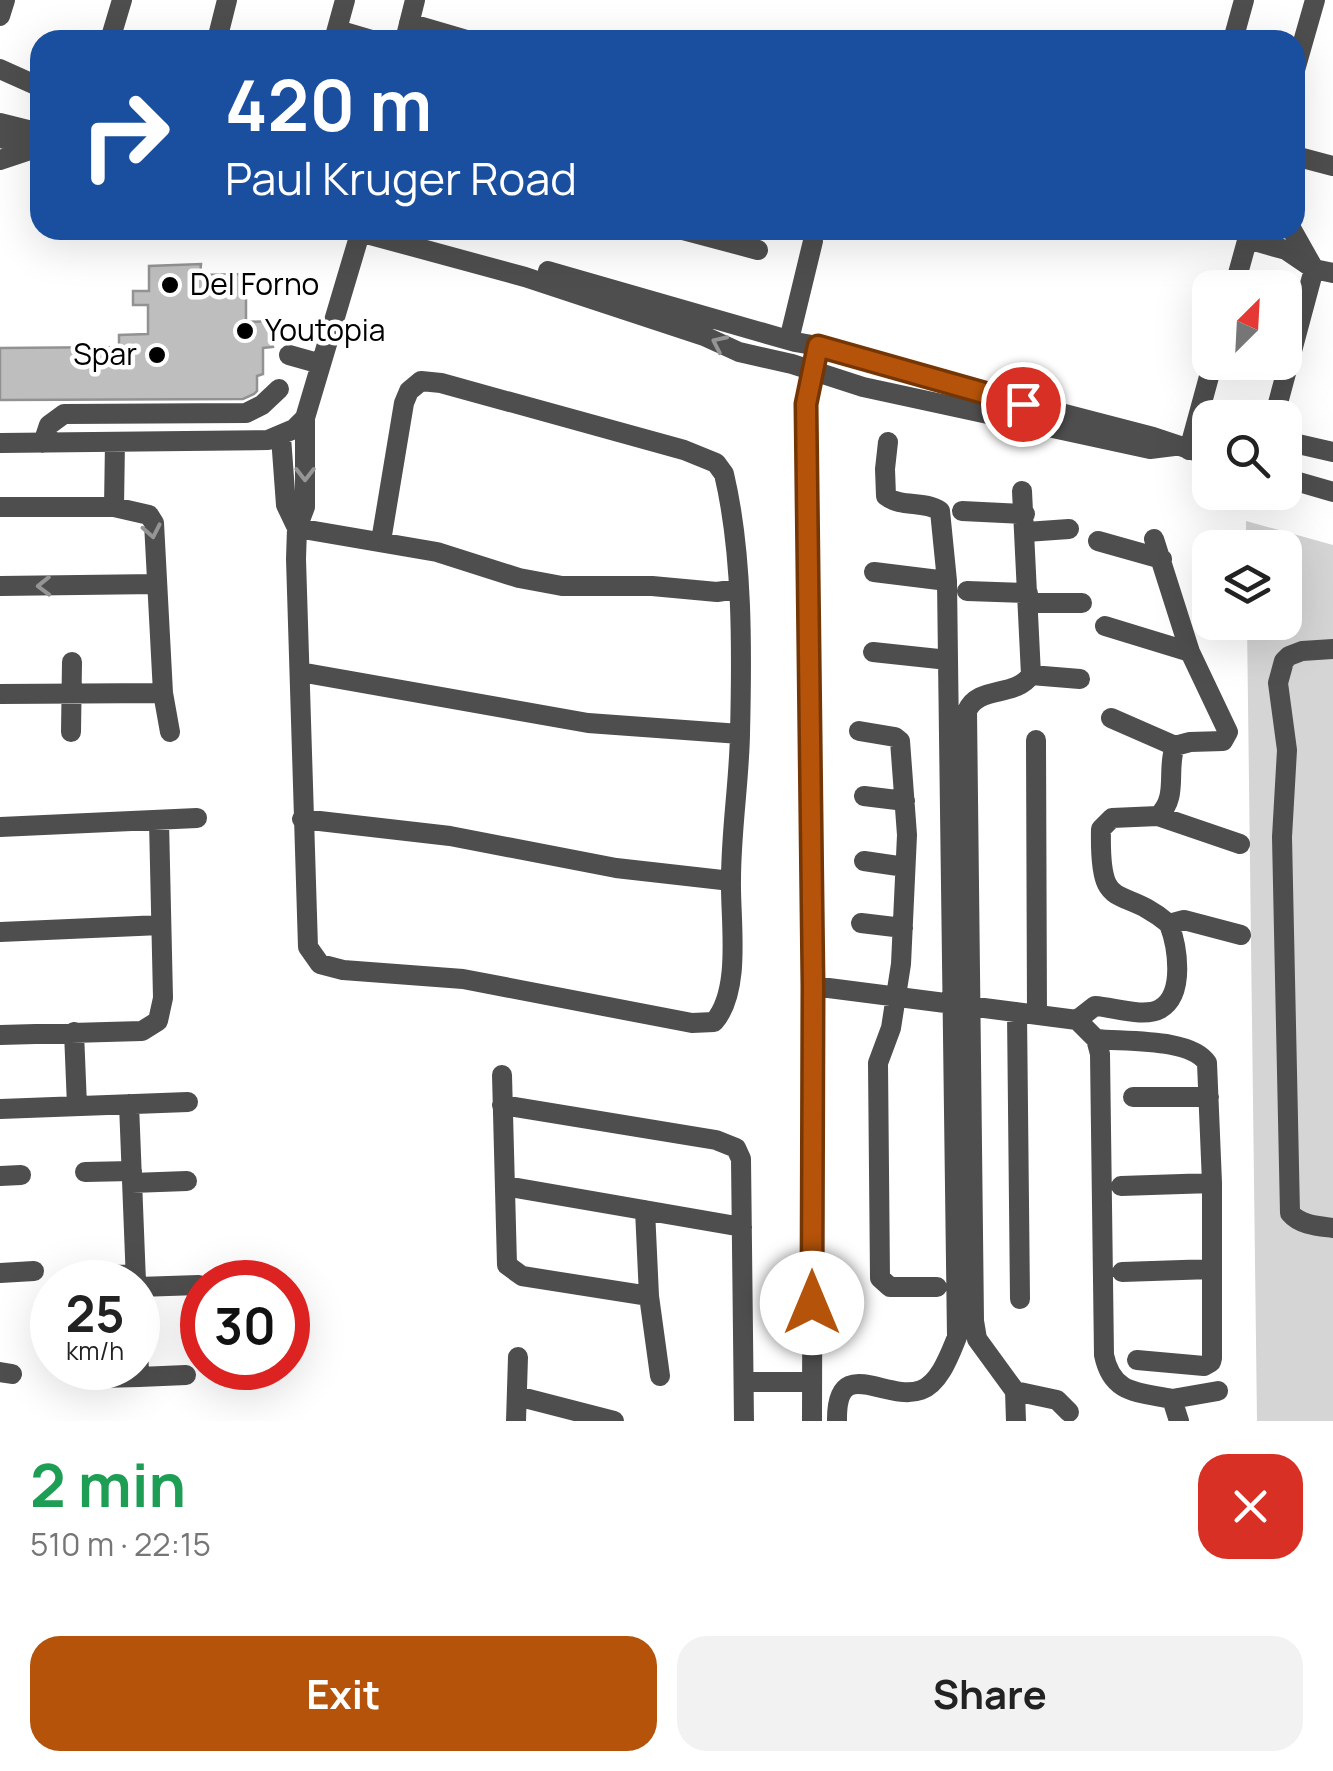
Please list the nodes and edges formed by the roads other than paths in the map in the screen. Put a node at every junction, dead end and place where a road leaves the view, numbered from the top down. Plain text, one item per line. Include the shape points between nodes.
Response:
1 (5, 0) edge
2 (122, 0) edge
3 (228, 0) edge
4 (345, 0) edge
5 (416, 0) edge
6 (1244, 0) edge
7 (1315, 0) edge
8 (0, 16) edge
9 (113, 30) edge
10 (220, 30) edge
11 (337, 30) edge
12 (407, 30) edge
13 (1236, 30) edge
14 (1305, 35) edge
15 (0, 69) edge
16 (30, 82) edge
17 (0, 123) edge
18 (30, 130) edge
19 (0, 138) edge
20 (30, 145) edge
21 (30, 150) edge
22 (1305, 159) edge
23 (0, 160) edge
24 (1333, 166) edge
25 (355, 240) edge
26 (390, 240) edge
27 (436, 240) edge
28 (721, 240) edge
29 (1247, 240) edge
30 (1260, 240) edge
31 (1300, 240) edge
32 (812, 241) dead end
33 (758, 250) dead end
34 (1239, 270) edge
35 (1323, 271) edge
36 (789, 340) junction
37 (818, 346) junction
38 (289, 355) dead end
39 (321, 364) junction
40 (812, 372) junction
41 (1207, 380) edge
42 (863, 387) junction
43 (279, 389) dead end
44 (1280, 400) edge
45 (806, 404) junction
46 (306, 418) junction
47 (280, 437) junction
48 (115, 442) junction
49 (888, 442) dead end
50 (0, 443) edge
51 (43, 443) junction
52 (1302, 445) edge
53 (1182, 448) junction
54 (1192, 451) edge
55 (1333, 452) edge
56 (1302, 483) edge
57 (1022, 491) dead end
58 (1333, 492) edge
59 (114, 506) junction
60 (0, 507) edge
61 (962, 511) dead end
62 (1025, 523) junction
63 (297, 528) junction
64 (1069, 530) dead end
65 (1098, 540) dead end
66 (381, 541) junction
67 (874, 572) dead end
68 (157, 584) junction
69 (0, 586) edge
70 (957, 586) junction
71 (737, 589) junction
72 (1028, 598) junction
73 (1082, 602) dead end
74 (1105, 626) dead end
75 (1333, 649) edge
76 (873, 652) dead end
77 (1190, 652) junction
78 (948, 660) junction
79 (72, 662) dead end
80 (300, 672) junction
81 (1031, 675) junction
82 (0, 676) edge
83 (1080, 679) dead end
84 (0, 694) edge
85 (72, 694) junction
86 (163, 694) junction
87 (1111, 718) dead end
88 (72, 732) dead end
89 (170, 732) dead end
90 (859, 732) dead end
91 (740, 734) junction
92 (1036, 740) dead end
93 (1175, 746) junction
94 (864, 796) dead end
95 (904, 801) junction
96 (1158, 816) junction
97 (197, 818) dead end
98 (302, 820) junction
99 (159, 821) junction
100 (0, 827) edge
101 (1240, 844) dead end
102 (864, 860) dead end
103 (905, 868) junction
104 (731, 881) junction
105 (861, 923) dead end
106 (1169, 924) junction
107 (161, 926) junction
108 (903, 928) junction
109 (0, 932) edge
110 (1241, 935) dead end
111 (813, 986) junction
112 (897, 994) junction
113 (963, 1004) junction
114 (1027, 1013) junction
115 (1077, 1020) junction
116 (74, 1032) junction
117 (0, 1035) edge
118 (1096, 1039) junction
119 (502, 1075) dead end
120 (1209, 1097) junction
121 (1134, 1098) dead end
122 (188, 1102) dead end
123 (129, 1104) junction
124 (502, 1105) junction
125 (77, 1106) junction
126 (0, 1109) edge
127 (85, 1172) dead end
128 (132, 1177) junction
129 (187, 1181) dead end
130 (1212, 1183) junction
131 (505, 1186) junction
132 (1121, 1186) dead end
133 (646, 1210) junction
134 (742, 1226) junction
135 (1333, 1228) edge
136 (135, 1260) edge
137 (1212, 1269) junction
138 (30, 1271) edge
139 (0, 1272) edge
140 (1122, 1272) dead end
141 (937, 1287) dead end
142 (649, 1296) junction
143 (1020, 1299) dead end
144 (518, 1357) dead end
145 (1137, 1360) dead end
146 (660, 1376) dead end
147 (744, 1382) junction
148 (812, 1382) junction
149 (1218, 1390) dead end
150 (1015, 1391) junction
151 (517, 1396) junction
152 (1172, 1399) junction
153 (1068, 1412) dead end
154 (516, 1421) edge
155 (614, 1421) edge
156 (744, 1421) edge
157 (812, 1421) edge
158 (836, 1421) edge
159 (1016, 1421) edge
160 (1180, 1421) edge

1 - 8 street
2 - 9 street
3 - 10 street
4 - 11 street
5 - 12 street
6 - 13 street
7 - 14 street
15 - 16 street
17 - 18 street
19 - 20 street
21 - 23 street
22 - 24 street
25 - 39 street
40 -> 26 street
27 - 36 street
28 - 33 street
29 - 34 street
30 - 35 street
31 - 35 street
32 - 36 street
35 - 44 street
36 - 37 street
37 - 40 street
37 - 53 street
38 - 39 street
39 - 46 street
40 - 42 street
40 - 45 street
41 - 53 street
42 - 45 street via 830,391
42 - 53 street via 1150,449
43 - 51 street via 246,412 64,414 49,425
45 - 111 street
46 - 47 street
46 -> 63 street via 305,508
47 - 48 street
47 - 63 street via 286,505
48 - 51 street
48 - 59 street
49 - 70 street via 886,496 940,511
50 - 51 street
52 - 55 street
53 - 54 street
56 - 58 street
57 - 62 street
59 - 60 street
59 -> 68 street via 140,510 154,523
61 - 62 street
62 - 64 street
62 - 72 street
63 - 66 street
63 - 80 street
65 - 77 street via 1158,549
66 - 71 street via 562,586
66 - 71 street via 404,403 414,385 430,381 716,463 728,492
67 - 70 street
68 -> 69 street
68 - 86 street
70 - 72 street
70 - 78 street
71 - 91 street
72 - 73 street
72 - 81 street
74 - 77 street
75 - 135 street via 1289,656 1278,682 1287,750 1282,837 1290,1213
76 - 78 street
77 - 93 street via 1228,732 1224,741
78 - 113 street
79 - 85 street
80 - 91 street via 574,721
80 - 98 street
81 - 83 street
81 - 113 street via 1025,685 976,698 966,710
82 - 84 street
84 - 85 street
85 - 86 street
85 - 88 street
86 - 89 street
87 - 93 street
90 - 95 street via 900,741
91 - 104 street
92 - 114 street
93 - 96 street via 1170,797
94 - 95 street
95 - 103 street
96 - 101 street
96 - 106 street via 1118,816 1103,824 1104,880 1121,900
97 - 99 street
98 - 104 street
98 - 104 street via 308,947 320,964 463,978 692,1023 714,1022 727,999
99 - 100 street
99 - 107 street
102 - 103 street
103 - 108 street
105 - 108 street
106 - 110 street via 1184,920
106 - 115 street via 1176,973 1169,1000 1148,1012 1096,1006
107 - 109 street
107 - 116 street via 158,1020 142,1031
108 - 112 street
111 - 112 street
111 - 148 street
112 - 113 street
112 - 141 street via 878,1063 880,1278 890,1288
113 - 114 street
113 - 150 street via 974,1321 978,1339
113 - 158 street via 956,1337 936,1378 922,1390 847,1386
114 - 115 street
114 - 143 street
115 - 118 street
116 - 117 street
116 - 125 street
118 - 120 street via 1196,1052 1207,1063
118 - 152 street via 1104,1354 1114,1382
119 - 124 street
120 - 121 street
120 - 130 street
122 - 123 street
123 - 125 street
123 - 128 street
124 - 131 street
124 - 134 street via 728,1143 741,1159
125 - 126 street
127 - 128 street
128 - 129 street
128 - 136 street
130 - 132 street
130 - 137 street
131 - 133 street
131 - 142 street via 507,1265 513,1272
133 - 134 street
133 - 142 street
134 - 147 street
137 - 140 street
137 - 145 street via 1210,1362
138 - 139 street
142 - 146 street
144 - 151 street
147 - 148 street
147 - 156 street
148 - 157 street
149 - 152 street
150 - 153 street via 1057,1400
150 - 159 street
151 - 154 street
151 - 155 street
152 - 160 street

